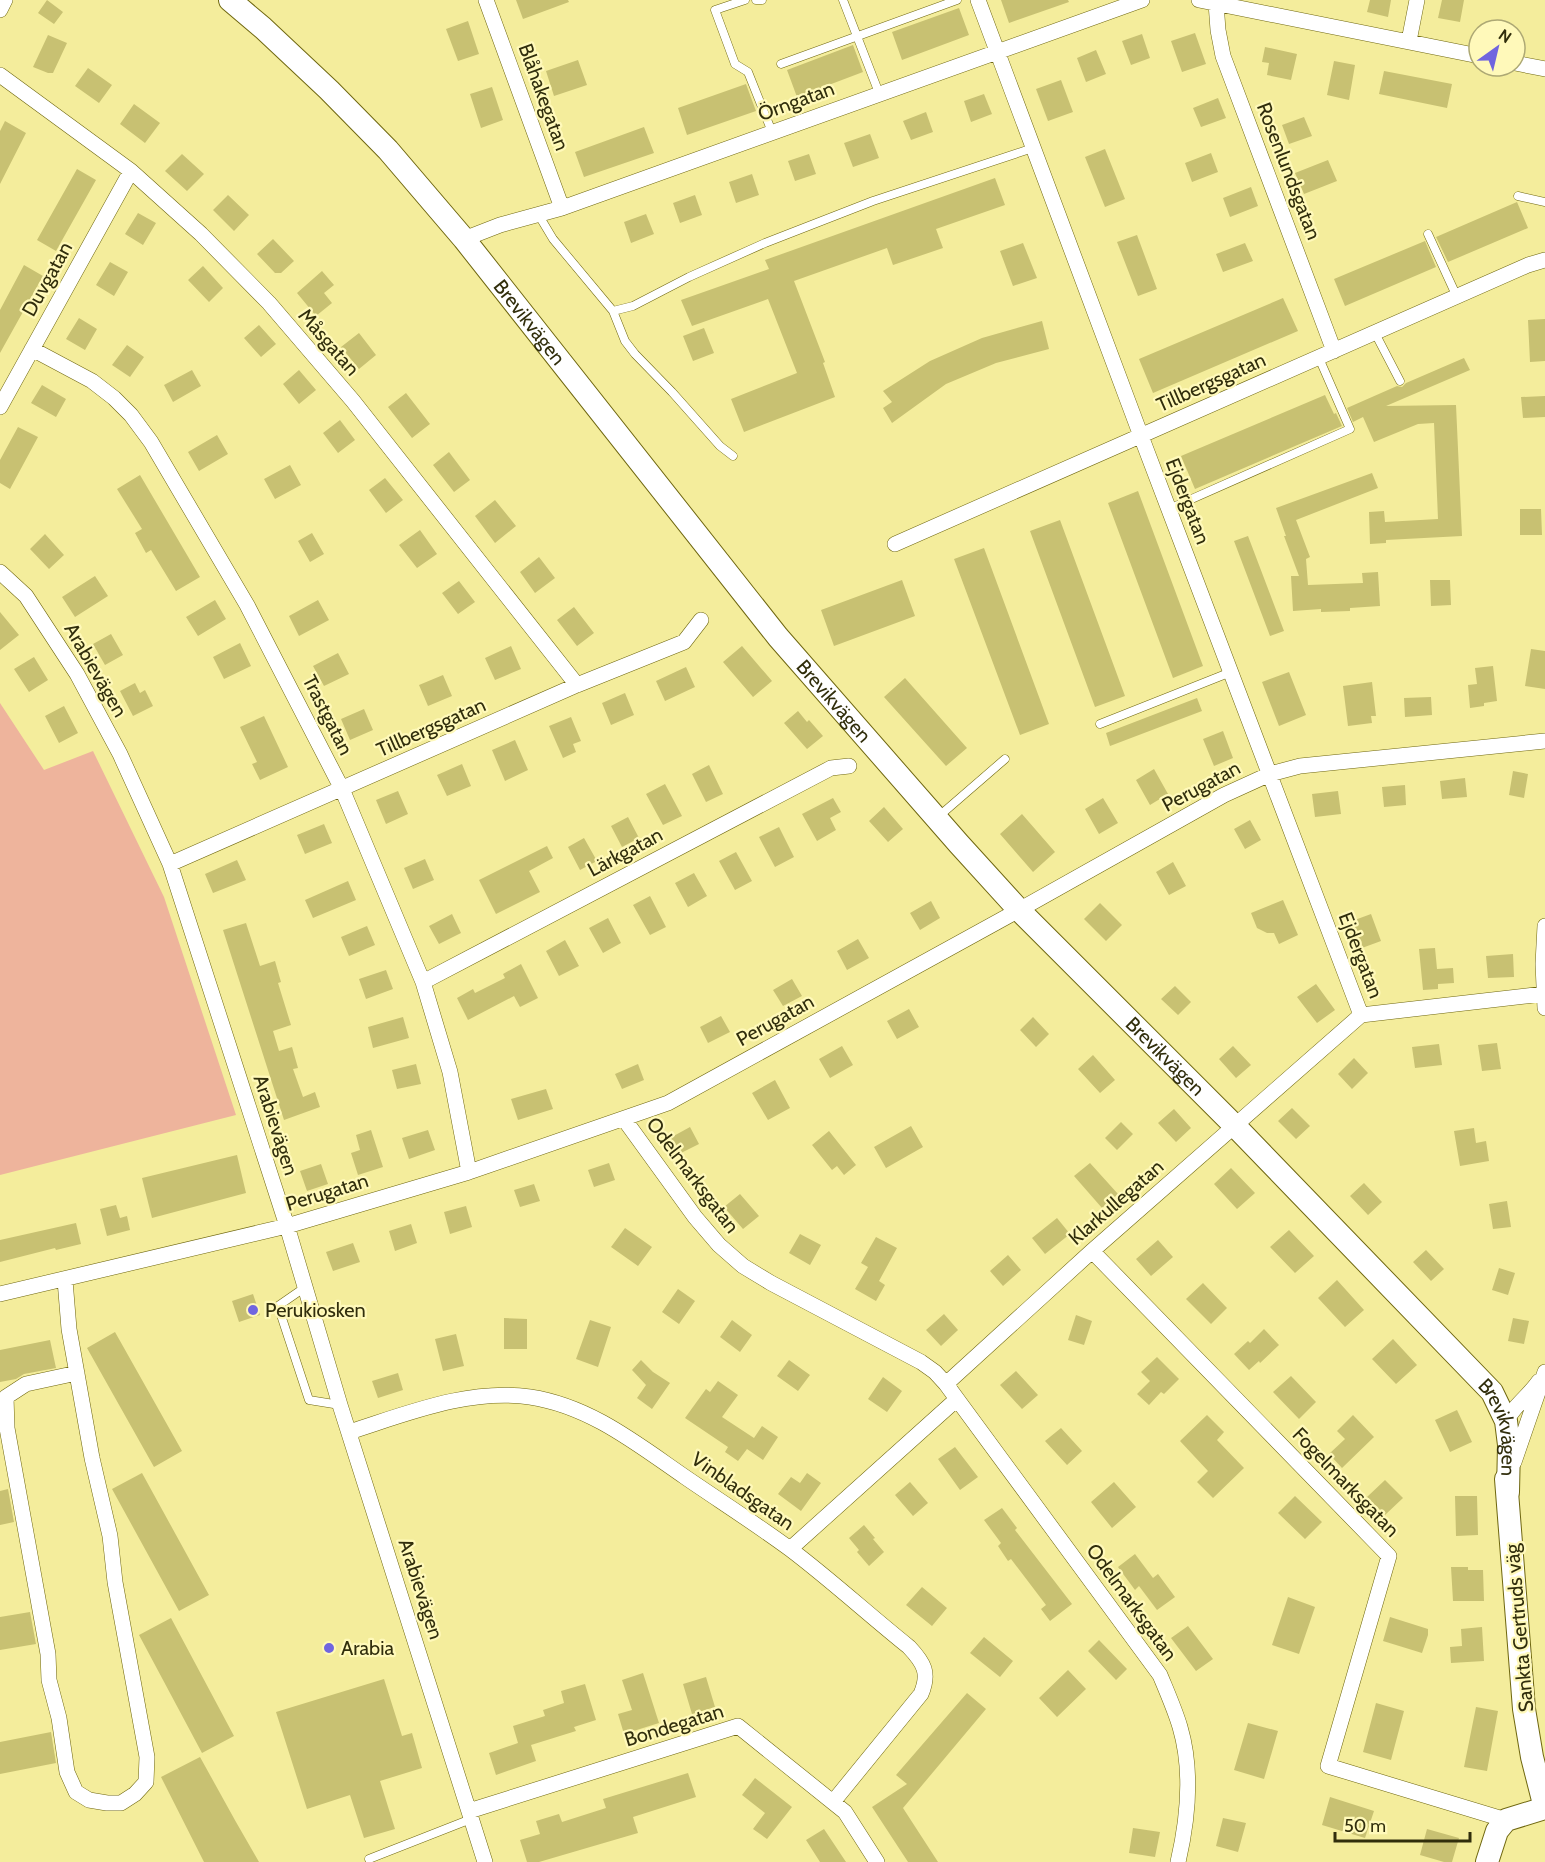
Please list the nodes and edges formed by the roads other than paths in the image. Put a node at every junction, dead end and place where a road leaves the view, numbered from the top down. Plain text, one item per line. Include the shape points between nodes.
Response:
1 (5, 0) edge
2 (230, 0) edge
3 (486, 0) edge
4 (745, 0) edge
5 (756, 0) edge
6 (762, 0) edge
7 (843, 0) edge
8 (957, 0) edge
9 (978, 0) edge
10 (1142, 0) edge
11 (1199, 0) edge
12 (1417, 0) edge
13 (1216, 3) junction
14 (0, 10) edge
15 (857, 36) junction
16 (1409, 41) junction
17 (996, 51) junction
18 (1467, 53) edge
19 (781, 64) dead end
20 (1527, 65) edge
21 (1545, 69) edge
22 (0, 75) edge
23 (879, 93) junction
24 (772, 132) junction
25 (1033, 148) junction
26 (131, 171) junction
27 (1518, 196) dead end
28 (1545, 202) edge
29 (562, 208) junction
30 (538, 214) junction
31 (1428, 234) dead end
32 (464, 239) junction
33 (1545, 260) edge
34 (1457, 297) junction
35 (613, 311) junction
36 (1374, 333) junction
37 (33, 349) junction
38 (1334, 351) junction
39 (1319, 357) junction
40 (1400, 381) dead end
41 (0, 407) edge
42 (1141, 436) junction
43 (733, 456) dead end
44 (1169, 509) junction
45 (895, 544) dead end
46 (0, 572) edge
47 (701, 620) dead end
48 (1231, 672) junction
49 (577, 685) junction
50 (1100, 724) dead end
51 (1545, 741) edge
52 (1005, 759) dead end
53 (849, 766) dead end
54 (1270, 774) junction
55 (342, 789) junction
56 (937, 818) junction
57 (170, 864) junction
58 (1019, 910) junction
59 (1545, 926) edge
60 (423, 982) junction
61 (1544, 1001) edge
62 (1361, 1015) junction
63 (624, 1119) junction
64 (1236, 1126) junction
65 (469, 1172) junction
66 (287, 1226) junction
67 (1092, 1251) junction
68 (65, 1280) junction
69 (304, 1288) junction
70 (0, 1294) edge
71 (1471, 1372) junction
72 (77, 1373) junction
73 (1545, 1373) edge
74 (946, 1384) junction
75 (957, 1399) junction
76 (340, 1405) junction
77 (1506, 1421) junction
78 (349, 1432) junction
79 (1500, 1446) junction
80 (1509, 1483) junction
81 (790, 1549) junction
82 (833, 1802) junction
83 (1545, 1809) edge
84 (470, 1815) junction
85 (1506, 1820) junction
86 (369, 1859) dead end
87 (485, 1862) edge
88 (877, 1862) edge
89 (1178, 1862) edge
90 (1487, 1862) edge

1 - 14 street
2 - 32 street, Brevikvägen via 264,28 388,150
3 - 29 street, Blåhakegatan
4 - 24 lane via 715,10 735,64 748,72
5 - 6 lane
7 - 15 lane
8 - 15 lane
9 - 17 street, Ejdergatan
10 - 17 street, Örngatan
11 - 13 street
12 - 16 street
13 - 16 street
13 - 38 street, Rosenlundsgatan via 1223,56
15 - 19 lane
15 - 23 lane
16 - 18 street
17 - 23 street, Örngatan
17 - 25 street, Ejdergatan
20 - 21 street
22 - 26 street, Måsgatan
23 - 24 street, Örngatan
24 - 29 street, Örngatan
25 - 35 lane via 873,201 765,243 633,306
25 - 42 street, Ejdergatan
26 - 37 street, Duvgatan
26 - 49 street, Måsgatan via 269,303 353,401
27 - 28 lane
29 - 30 street, Örngatan
30 - 32 street, Örngatan
30 - 35 lane via 553,239
31 - 34 lane
32 - 56 street, Brevikvägen via 778,637
33 - 34 street, Tillbergsgatan
34 - 36 street, Tillbergsgatan
35 - 43 lane via 635,354
36 - 38 street, Tillbergsgatan
36 - 40 lane
37 - 41 street, Duvgatan
37 - 55 street, Trastgatan via 92,381 114,398 151,442 247,605
38 - 39 street, Tillbergsgatan
39 - 42 street, Tillbergsgatan
39 - 44 lane via 1350,429
42 - 44 street, Ejdergatan
42 - 45 street, Tillbergsgatan
44 - 48 street, Ejdergatan
46 - 57 street, Arabievägen via 26,596 76,674 120,754
47 - 49 street, Tillbergsgatan via 684,642
48 - 50 lane
48 - 54 street, Ejdergatan
49 - 55 street, Tillbergsgatan
51 - 54 street, Perugatan via 1300,766
52 - 56 lane
53 - 60 street, Lärkgatan via 831,768
54 - 58 street, Perugatan via 1224,795
54 - 62 street, Ejdergatan
55 - 57 street, Tillbergsgatan
55 - 60 street, Trastgatan
56 - 58 street, Brevikvägen
57 - 66 street, Arabievägen
58 - 63 street, Perugatan via 668,1103
58 - 64 street, Brevikvägen
59 - 61 street
60 - 65 street, Trastgatan via 450,1072
61 - 62 street
62 - 64 street, Klarkullegatan
63 - 65 street, Perugatan
63 - 74 street, Odelmarksgatan via 695,1217 743,1266 921,1362
64 - 67 street, Klarkullegatan
64 - 71 street, Brevikvägen
65 - 66 street, Perugatan
66 - 68 street, Perugatan
66 - 69 street, Arabievägen
67 - 74 street, Klarkullegatan
67 - 85 street, Fogelmarksgatan via 1389,1556 1328,1766
68 - 70 street, Perugatan
68 - 72 street
69 - 76 street, Arabievägen
69 - 76 lane via 278,1306 309,1400
71 - 77 street, Brevikvägen via 1492,1392
71 - 79 street, Brevikvägen
72 - 72 street via 110,1536 147,1757 146,1782 121,1803 88,1800 76,1792 67,1773 7,1428 6,1397 26,1384
73 - 77 street, Sankta Gertruds väg
73 - 80 street, Sankta Gertruds väg
74 - 75 street
75 - 81 street
75 - 89 street, Odelmarksgatan via 1160,1675 1180,1728 1189,1790
76 - 78 street, Arabievägen
77 - 79 street, Sankta Gertruds väg
77 - 80 street, Brevikvägen
78 - 81 street, Vinbladsgatan via 468,1398 529,1397 561,1404 621,1433
78 - 84 street, Arabievägen
79 - 80 street, Sankta Gertruds väg
80 - 83 street, Sankta Gertruds väg via 1524,1709
81 - 82 street, Vinbladsgatan via 909,1647 925,1671 926,1683 921,1694
82 - 84 street, Bondegatan via 738,1726
82 - 88 street, Bondegatan via 845,1812
83 - 85 street, Sankta Gertruds väg
84 - 86 lane
84 - 87 street, Arabievägen
85 - 90 street via 1497,1831

